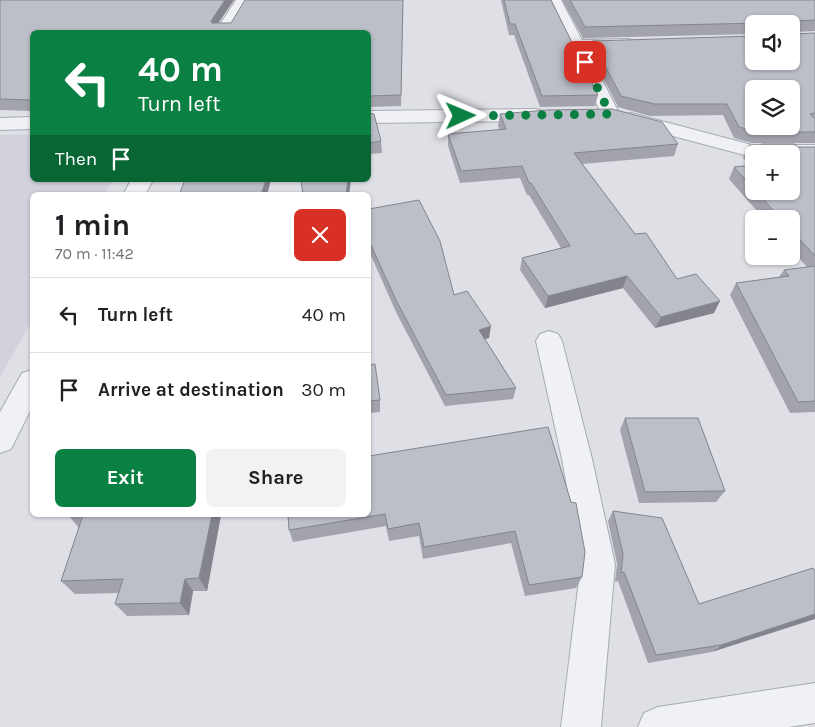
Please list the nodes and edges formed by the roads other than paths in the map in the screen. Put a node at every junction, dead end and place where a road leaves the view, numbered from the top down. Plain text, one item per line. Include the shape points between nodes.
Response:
1 (244, 0) edge
2 (554, 0) edge
3 (224, 30) edge
4 (644, 43) edge
5 (577, 45) junction
6 (552, 114) edge
7 (590, 114) edge
8 (610, 114) junction
9 (371, 117) edge
10 (30, 123) edge
11 (0, 124) edge
12 (815, 151) edge
13 (549, 341) dead end
14 (30, 385) edge
15 (0, 440) edge
16 (815, 702) edge
17 (581, 727) edge
18 (658, 727) edge

1 - 3 street
2 - 5 street
4 - 5 street
5 - 8 street
6 - 9 street
7 - 8 street
8 - 12 street via 752,151
10 - 11 street
13 - 17 street via 598,564
14 - 15 street
16 - 18 street

